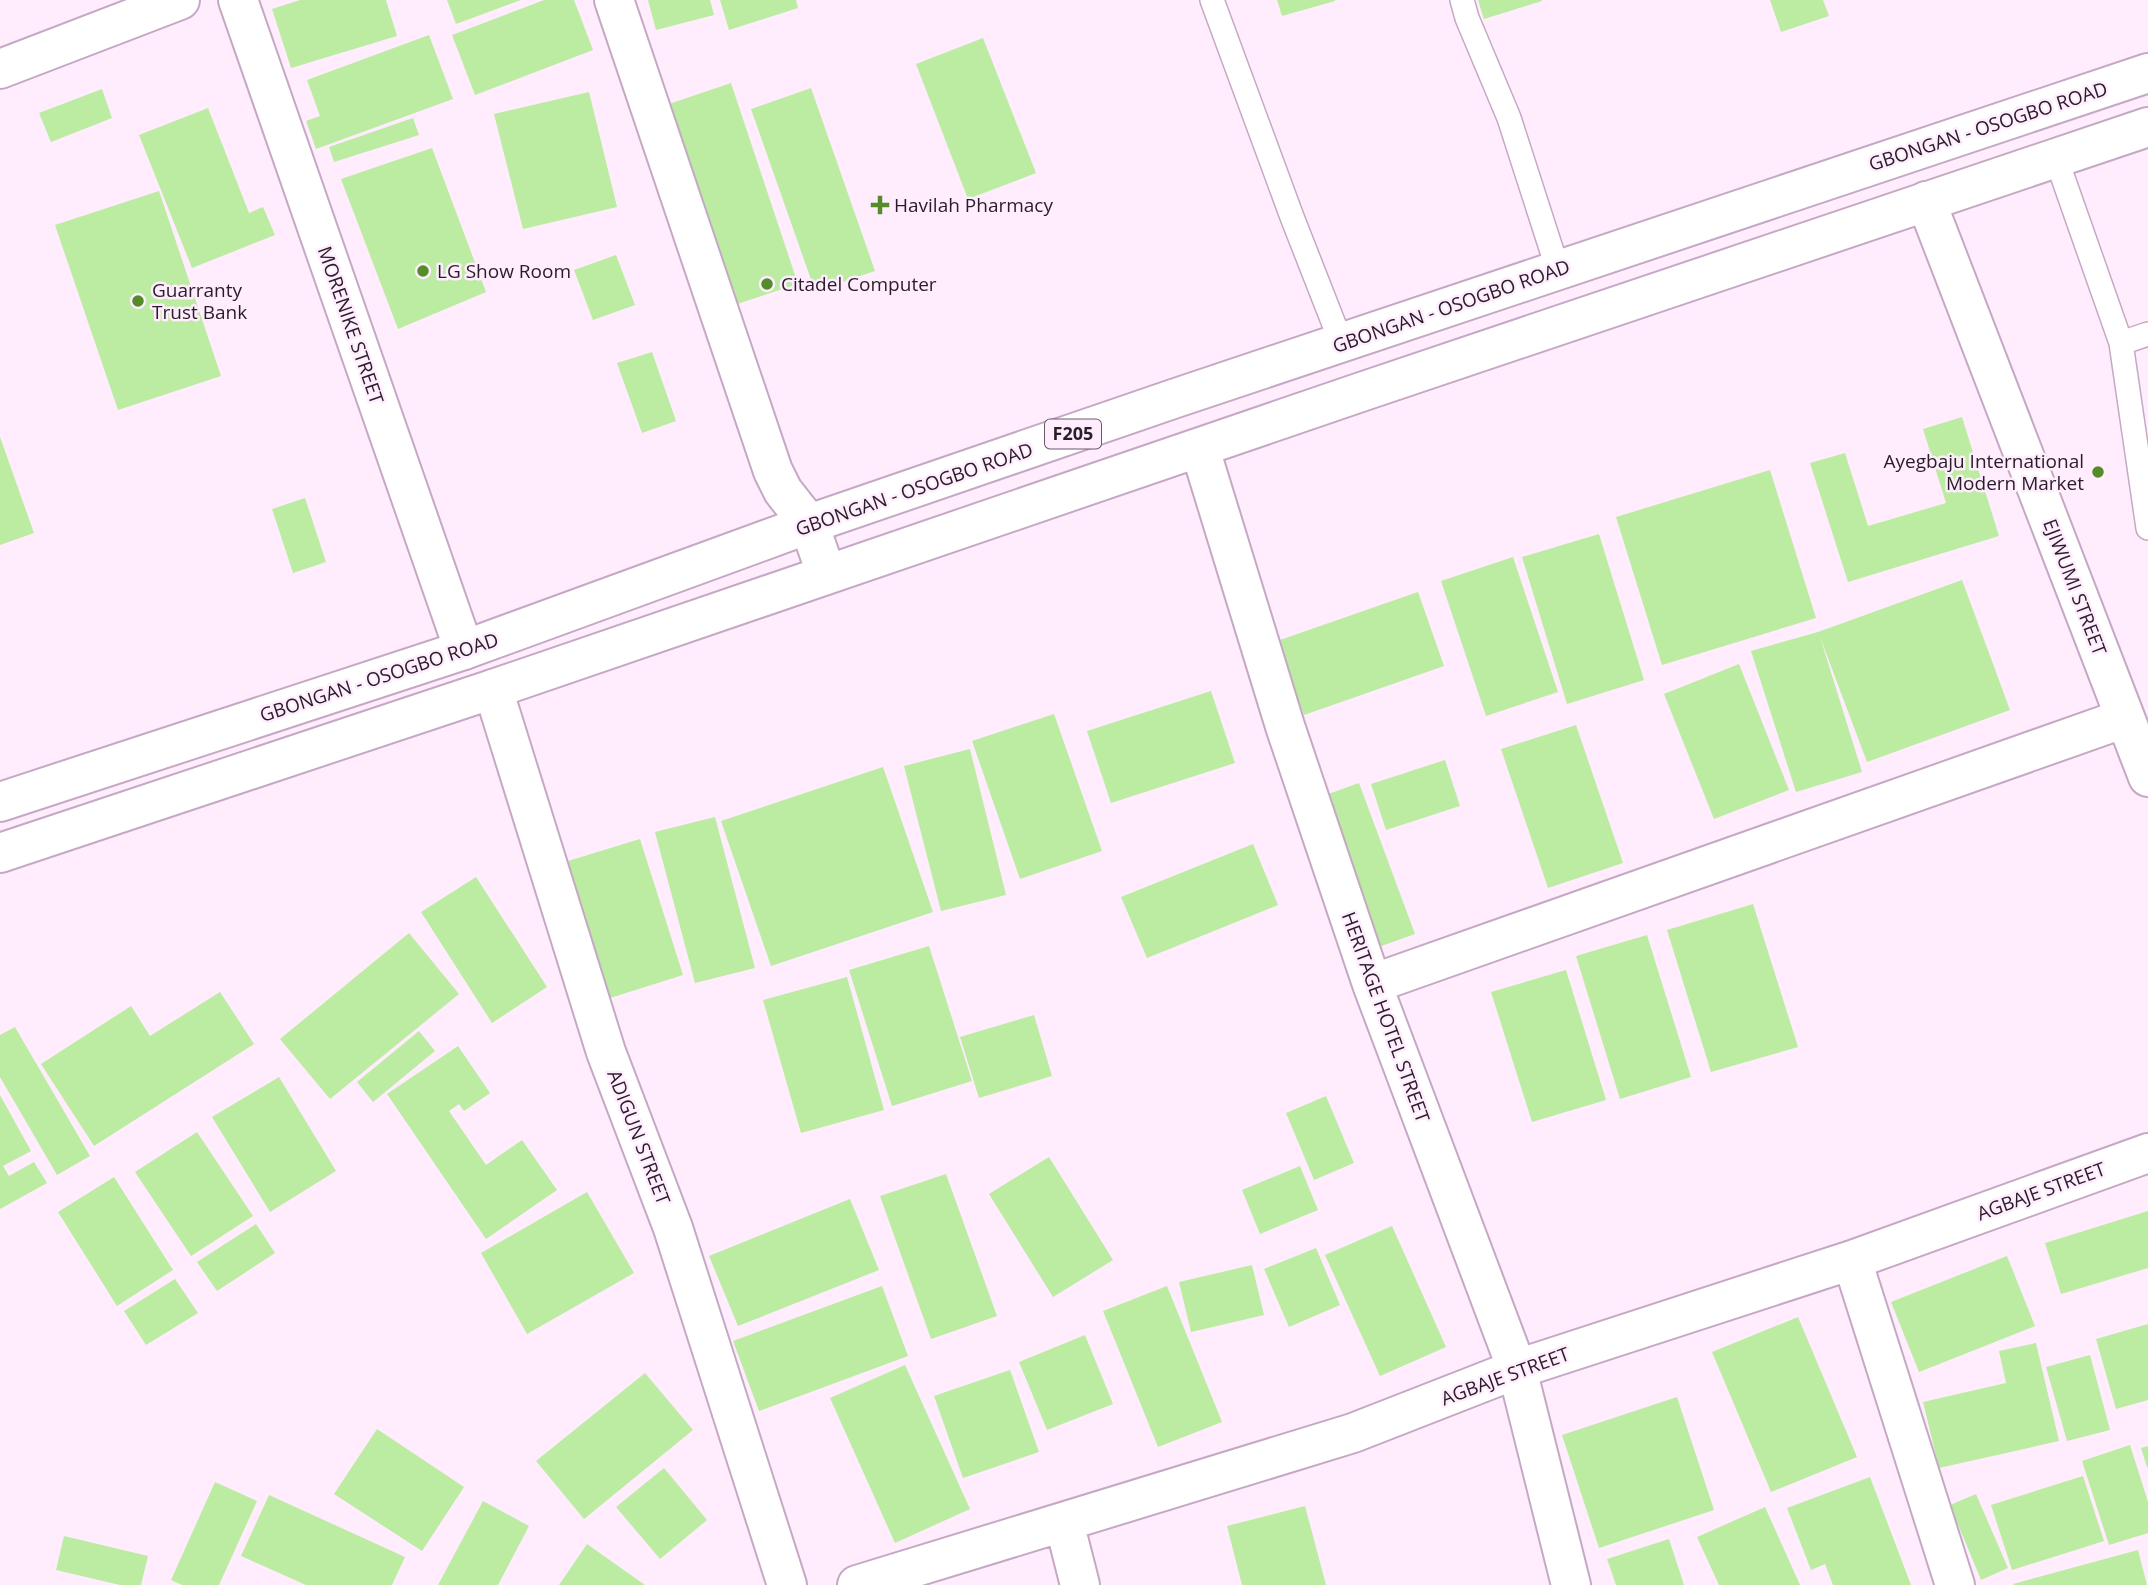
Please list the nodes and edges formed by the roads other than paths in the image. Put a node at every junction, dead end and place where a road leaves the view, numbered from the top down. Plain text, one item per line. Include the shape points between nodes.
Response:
1 (180, 0) edge
2 (238, 0) edge
3 (614, 0) edge
4 (1212, 0) edge
5 (1462, 0) edge
6 (0, 69) edge
7 (2148, 73) edge
8 (2148, 127) edge
9 (2056, 158) junction
10 (1926, 201) junction
11 (1558, 270) junction
12 (2148, 334) edge
13 (1341, 342) junction
14 (2121, 343) junction
15 (1200, 449) junction
16 (810, 524) junction
17 (2148, 528) edge
18 (826, 573) junction
19 (464, 650) junction
20 (494, 689) junction
21 (2125, 718) junction
22 (2148, 777) edge
23 (0, 802) edge
24 (0, 853) edge
25 (1372, 984) junction
26 (2148, 1153) edge
27 (1852, 1260) junction
28 (1517, 1369) junction
29 (1063, 1522) junction
30 (787, 1585) edge
31 (857, 1585) edge
32 (1080, 1585) edge
33 (1571, 1585) edge
34 (1955, 1585) edge

1 - 6 street
2 - 19 street, MORENIKE STREET
3 - 16 street via 773,471
4 - 13 lane
5 - 11 lane via 1510,118
7 - 11 street, GBONGAN - OSOGBO ROAD / F205
8 - 9 street
9 - 10 street
9 - 14 lane
10 - 15 street
10 - 21 street, EJIWUMI STREET
11 - 13 street, GBONGAN - OSOGBO ROAD / F205
12 - 14 lane
13 - 16 street, GBONGAN - OSOGBO ROAD / F205
14 - 17 lane
15 - 18 street
15 - 25 street, HERITAGE HOTEL STREET via 1285,726
16 - 18 street
16 - 19 street, GBONGAN - OSOGBO ROAD / F205
18 - 20 street
19 - 23 street, GBONGAN - OSOGBO ROAD / F205
20 - 24 street
20 - 30 street, ADIGUN STREET via 606,1052 673,1228
21 - 22 street, EJIWUMI STREET
21 - 25 street
25 - 28 street, HERITAGE HOTEL STREET
26 - 27 street, AGBAJE STREET
27 - 28 street, AGBAJE STREET
27 - 34 street
28 - 29 street, AGBAJE STREET via 1353,1433
28 - 33 street, HERITAGE HOTEL STREET
29 - 31 street, AGBAJE STREET
29 - 32 street

